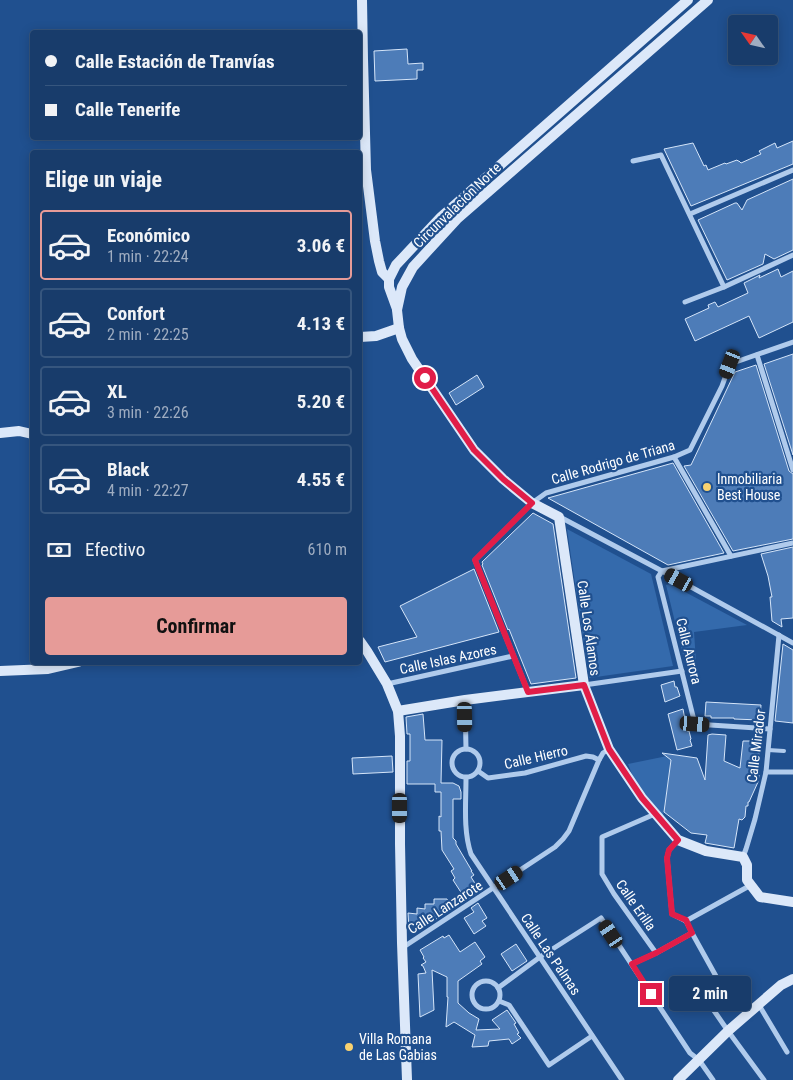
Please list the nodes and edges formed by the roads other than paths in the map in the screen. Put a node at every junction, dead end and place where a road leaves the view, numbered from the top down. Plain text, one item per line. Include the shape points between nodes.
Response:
1 (362, 0) edge
2 (688, 0) edge
3 (708, 0) edge
4 (633, 161) dead end
5 (793, 170) edge
6 (690, 214) junction
7 (793, 255) edge
8 (413, 267) junction
9 (390, 279) junction
10 (724, 287) junction
11 (685, 302) dead end
12 (398, 310) junction
13 (399, 328) junction
14 (362, 337) edge
15 (793, 342) edge
16 (757, 355) junction
17 (0, 433) edge
18 (30, 434) edge
19 (674, 456) junction
20 (793, 470) edge
21 (532, 503) junction
22 (560, 517) junction
23 (793, 543) edge
24 (731, 556) junction
25 (662, 571) junction
26 (779, 635) junction
27 (793, 643) edge
28 (362, 644) edge
29 (513, 656) junction
30 (65, 665) edge
31 (0, 671) edge
32 (682, 671) junction
33 (387, 684) junction
34 (584, 685) junction
35 (528, 692) junction
36 (465, 700) junction
37 (398, 711) junction
38 (770, 729) junction
39 (466, 749) junction
40 (609, 749) junction
41 (768, 750) junction
42 (784, 751) dead end
43 (599, 760) junction
44 (478, 771) junction
45 (766, 772) junction
46 (793, 772) edge
47 (466, 778) junction
48 (656, 814) junction
49 (678, 840) junction
50 (743, 857) junction
51 (752, 885) junction
52 (493, 889) junction
53 (793, 902) edge
54 (686, 920) junction
55 (692, 933) junction
56 (402, 948) junction
57 (656, 953) junction
58 (540, 957) junction
59 (632, 964) junction
60 (793, 979) edge
61 (498, 988) junction
62 (499, 1001) junction
63 (759, 1005) junction
64 (728, 1031) junction
65 (592, 1036) junction
66 (787, 1052) dead end
67 (699, 1060) junction
68 (407, 1080) edge
69 (622, 1080) edge
70 (678, 1080) edge
71 (713, 1080) edge
72 (764, 1080) edge

1 - 9 street via 366,170 379,261 382,272
2 - 9 street, Circunvalación Norte via 441,218 396,264
3 - 8 street, Circunvalación Norte via 491,189
4 - 6 street via 661,155
5 - 6 street
6 - 10 street
7 - 10 street
8 - 9 street
8 - 12 street, Circunvalación Norte via 402,287
9 - 12 street via 389,287
10 - 11 street
12 - 13 street
13 - 14 street
13 - 21 street via 412,359 474,450
15 - 16 street, Calle Rodrigo de Triana
16 - 19 street, Calle Rodrigo de Triana via 730,364 690,450
16 - 20 street
17 - 18 street
19 - 21 street, Calle Rodrigo de Triana via 546,493
19 - 24 street
21 - 22 street
21 - 29 street, Calle Rodrigo de Triana via 475,560
22 - 25 street
22 - 34 street, Calle Los Álamos
23 - 24 street
24 - 25 street
25 - 26 street
25 - 32 street, Calle Aurora via 658,578
26 - 27 street
26 - 38 street, Calle Mirador
28 - 33 street
29 - 33 street, Calle Islas Azores
29 - 35 street
30 - 31 street
32 - 34 street
32 - 38 street, Calle Aurora via 695,724
33 - 37 street
34 - 35 street
34 - 40 street, Calle Los Álamos
35 - 36 street
36 - 37 street
36 - 39 street
37 - 56 street
38 - 41 street, Calle Mirador
39 - 44 street via 474,751 479,758
39 - 47 street via 456,752 452,766 457,774
40 - 43 street, Calle Lanzarote
40 - 48 street, Calle Los Álamos
41 - 42 lane
41 - 45 street, Calle Mirador
43 - 44 street, Calle Hierro via 586,756 525,773 488,778
43 - 52 street, Calle Lanzarote via 564,839
44 - 47 street
45 - 46 street
45 - 50 street, Calle Mirador
47 - 52 street, Calle Las Palmas via 467,842
48 - 49 street, Calle Los Álamos
48 - 57 street, Calle Erilla via 602,836 602,874
49 - 50 street, Calle Los Álamos via 706,851
49 - 54 street via 667,858 672,914
50 - 51 street via 747,865 747,880
51 - 53 street via 760,896
51 - 54 street
52 - 56 street, Calle Lanzarote
52 - 58 street, Calle Las Palmas
54 - 55 street
55 - 57 street
55 - 64 street via 722,987 708,1002
56 - 68 street
57 - 59 street
58 - 59 street via 600,918
58 - 61 street
58 - 65 street, Calle Las Palmas
59 - 67 street via 690,1054
60 - 63 street
61 - 62 street
61 - 62 street via 491,982 482,981 474,987 472,996 475,1005 488,1010
62 - 65 street via 509,1005 549,1065
63 - 64 street
63 - 66 street
64 - 67 street
64 - 72 street
65 - 69 street, Calle Las Palmas
67 - 70 street
67 - 71 street

